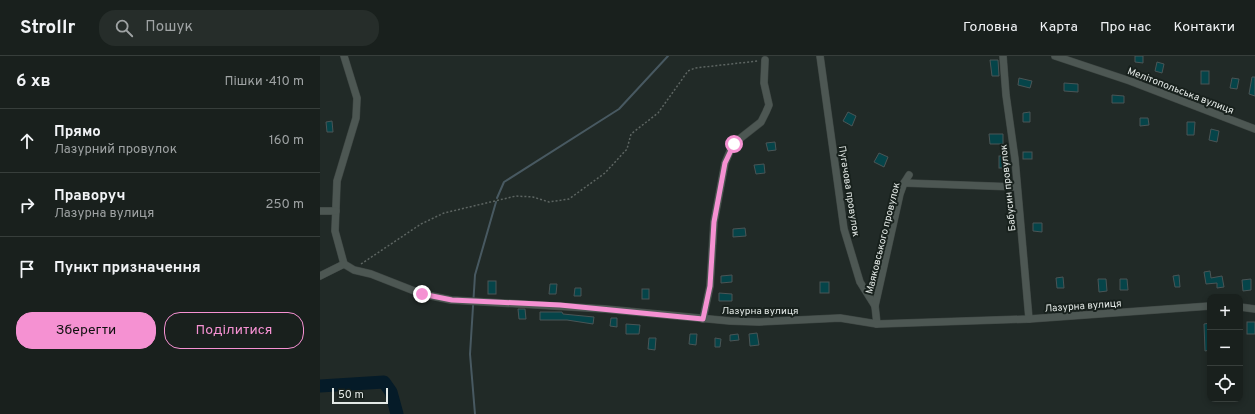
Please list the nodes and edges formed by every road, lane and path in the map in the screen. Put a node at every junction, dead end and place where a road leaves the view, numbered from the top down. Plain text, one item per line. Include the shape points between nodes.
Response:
1 (344, 56) edge
2 (820, 56) edge
3 (1003, 56) edge
4 (1055, 56) edge
5 (765, 60) joint
6 (1255, 129) edge
7 (909, 175) dead end
8 (904, 183) junction
9 (1017, 186) junction
10 (320, 211) edge
11 (336, 211) junction
12 (344, 264) junction
13 (354, 270) junction
14 (320, 276) edge
15 (875, 306) junction
16 (1207, 306) edge
17 (1243, 307) edge
18 (1255, 309) edge
19 (1029, 318) junction
20 (703, 319) junction
21 (877, 324) junction

1 - 11 street via 357,98 357,109 338,176
2 - 15 street, Пугачова провулок via 844,229 860,282
3 - 9 street, Бабусин провулок
4 - 6 street, Мелітопольська вулиця via 1130,81
5 - 13 path via 695,68 688,72 658,113 631,134 627,149 605,173 569,200 549,202 516,196 444,212 366,259
5 - 20 street via 764,82 769,105 762,122 734,144 725,163 714,222 710,286
7 - 8 street, Маяковського провулок
8 - 9 street
8 - 15 street, Маяковського провулок
9 - 19 street, Бабусин провулок
10 - 11 street
11 - 12 street via 335,230
12 - 13 street, Лазурна вулиця
12 - 14 street
13 - 20 street, Лазурна вулиця via 372,274 422,294 452,300 590,307
15 - 21 street, Пугачова провулок
16 - 19 street, Лазурна вулиця
17 - 18 street
19 - 21 street, Лазурна вулиця
20 - 21 street, Лазурна вулиця via 759,322 840,318

